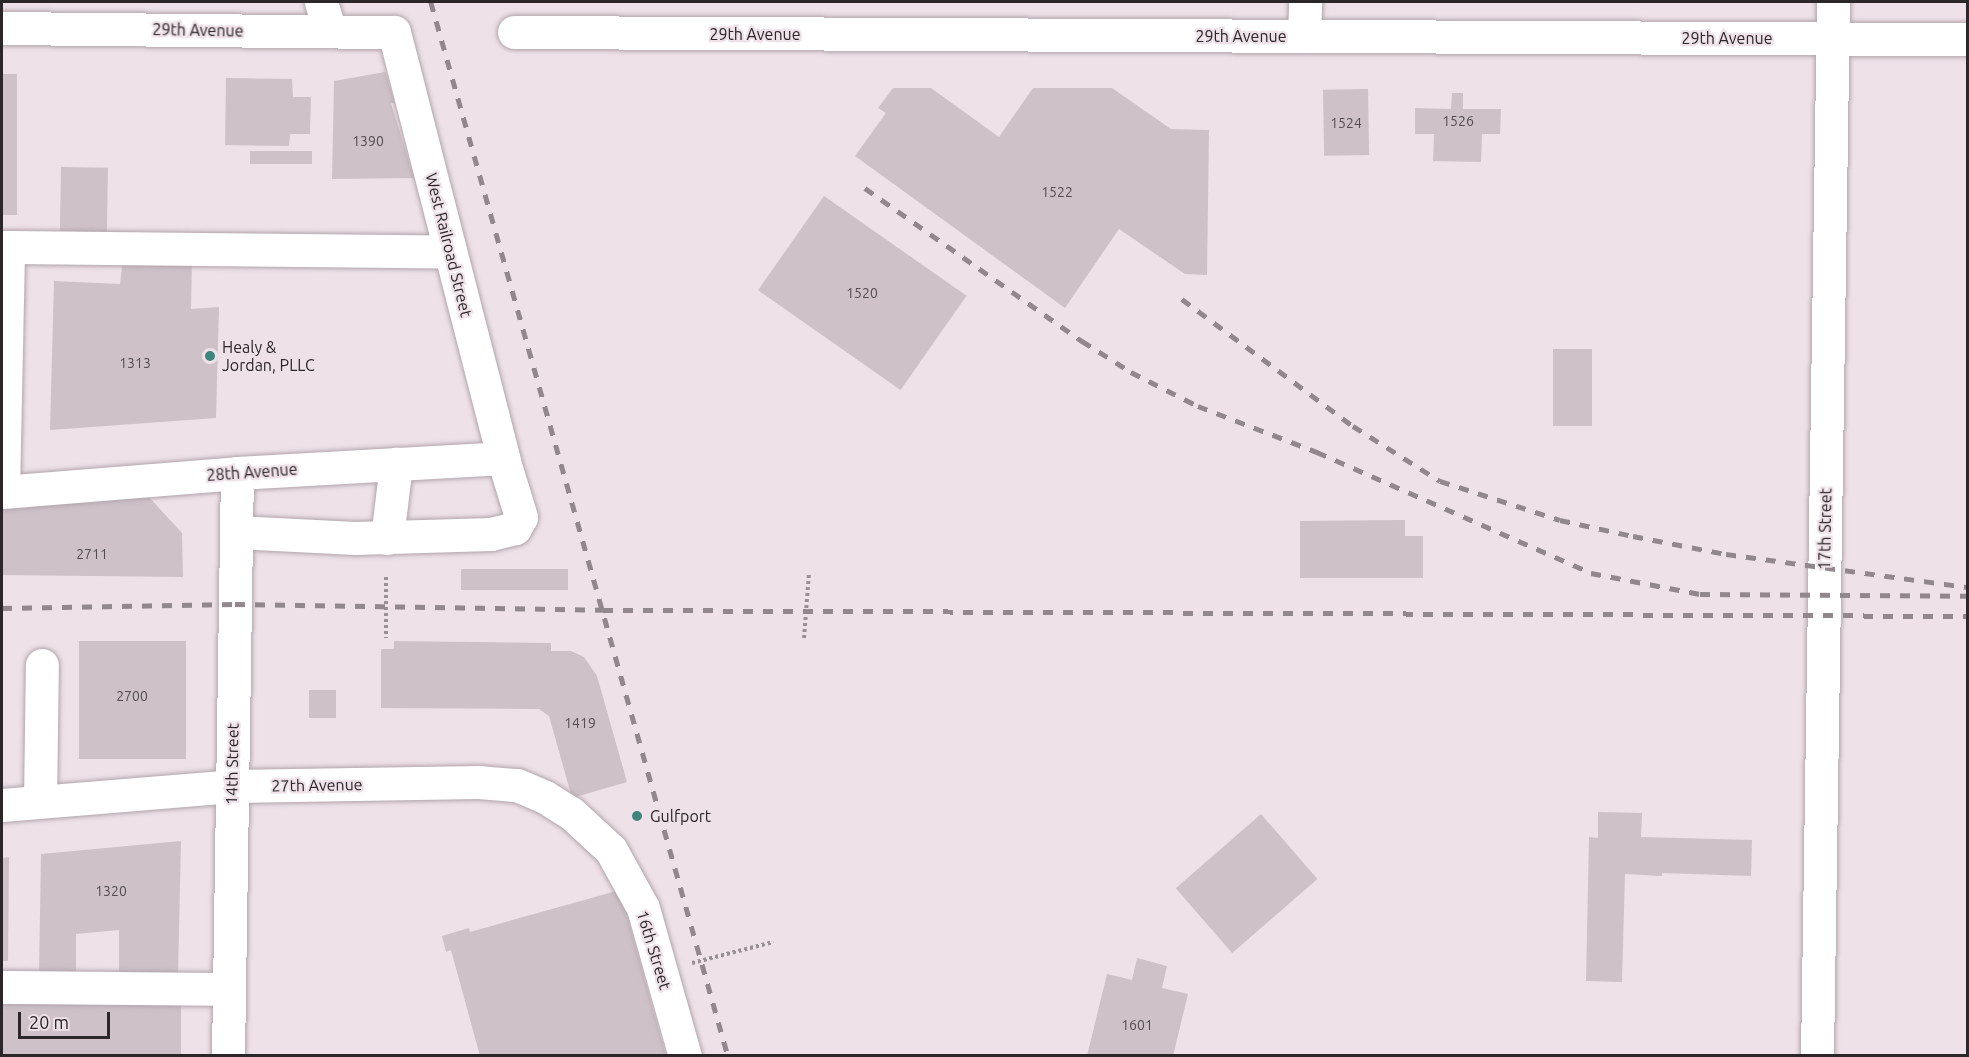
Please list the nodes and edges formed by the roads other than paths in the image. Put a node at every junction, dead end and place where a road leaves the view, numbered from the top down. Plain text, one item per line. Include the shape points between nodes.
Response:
1 (1305, 2) edge
2 (1833, 2) edge
3 (325, 16) edge
4 (2, 28) edge
5 (394, 32) joint
6 (514, 32) dead end
7 (1304, 36) junction
8 (1832, 39) junction
9 (1968, 39) edge
10 (5, 247) edge
11 (450, 252) junction
12 (503, 458) junction
13 (396, 464) junction
14 (237, 473) junction
15 (2, 491) edge
16 (236, 532) junction
17 (387, 538) junction
18 (42, 665) dead end
19 (232, 786) junction
20 (40, 801) junction
21 (2, 805) edge
22 (611, 850) joint
23 (2, 987) edge
24 (229, 989) junction
25 (228, 1056) edge
26 (685, 1056) edge
27 (1817, 1056) edge

1 - 7 street
2 - 8 street, 17th Street
3 - 4 street, 29th Avenue
3 - 5 street, 29th Avenue
5 - 11 street, West Railroad Street
6 - 7 street, 29th Avenue
7 - 8 street, 29th Avenue
8 - 9 street, 29th Avenue
8 - 27 street, 17th Street
10 - 11 street
10 - 15 street
11 - 12 street, West Railroad Street
12 - 13 street, 28th Avenue
12 - 17 street, West Railroad Street via 521,517 515,528 491,534
13 - 14 street, 28th Avenue
13 - 17 street
14 - 15 street, 28th Avenue
14 - 16 street, 14th Street
16 - 17 street
16 - 19 street, 14th Street
18 - 20 street
19 - 20 street, 27th Avenue
19 - 22 street, 27th Avenue via 479,782 517,785 572,813
19 - 24 street, 14th Street
20 - 21 street, 27th Avenue
22 - 26 street, 16th Street via 643,908
23 - 24 street
24 - 25 street, 14th Street

